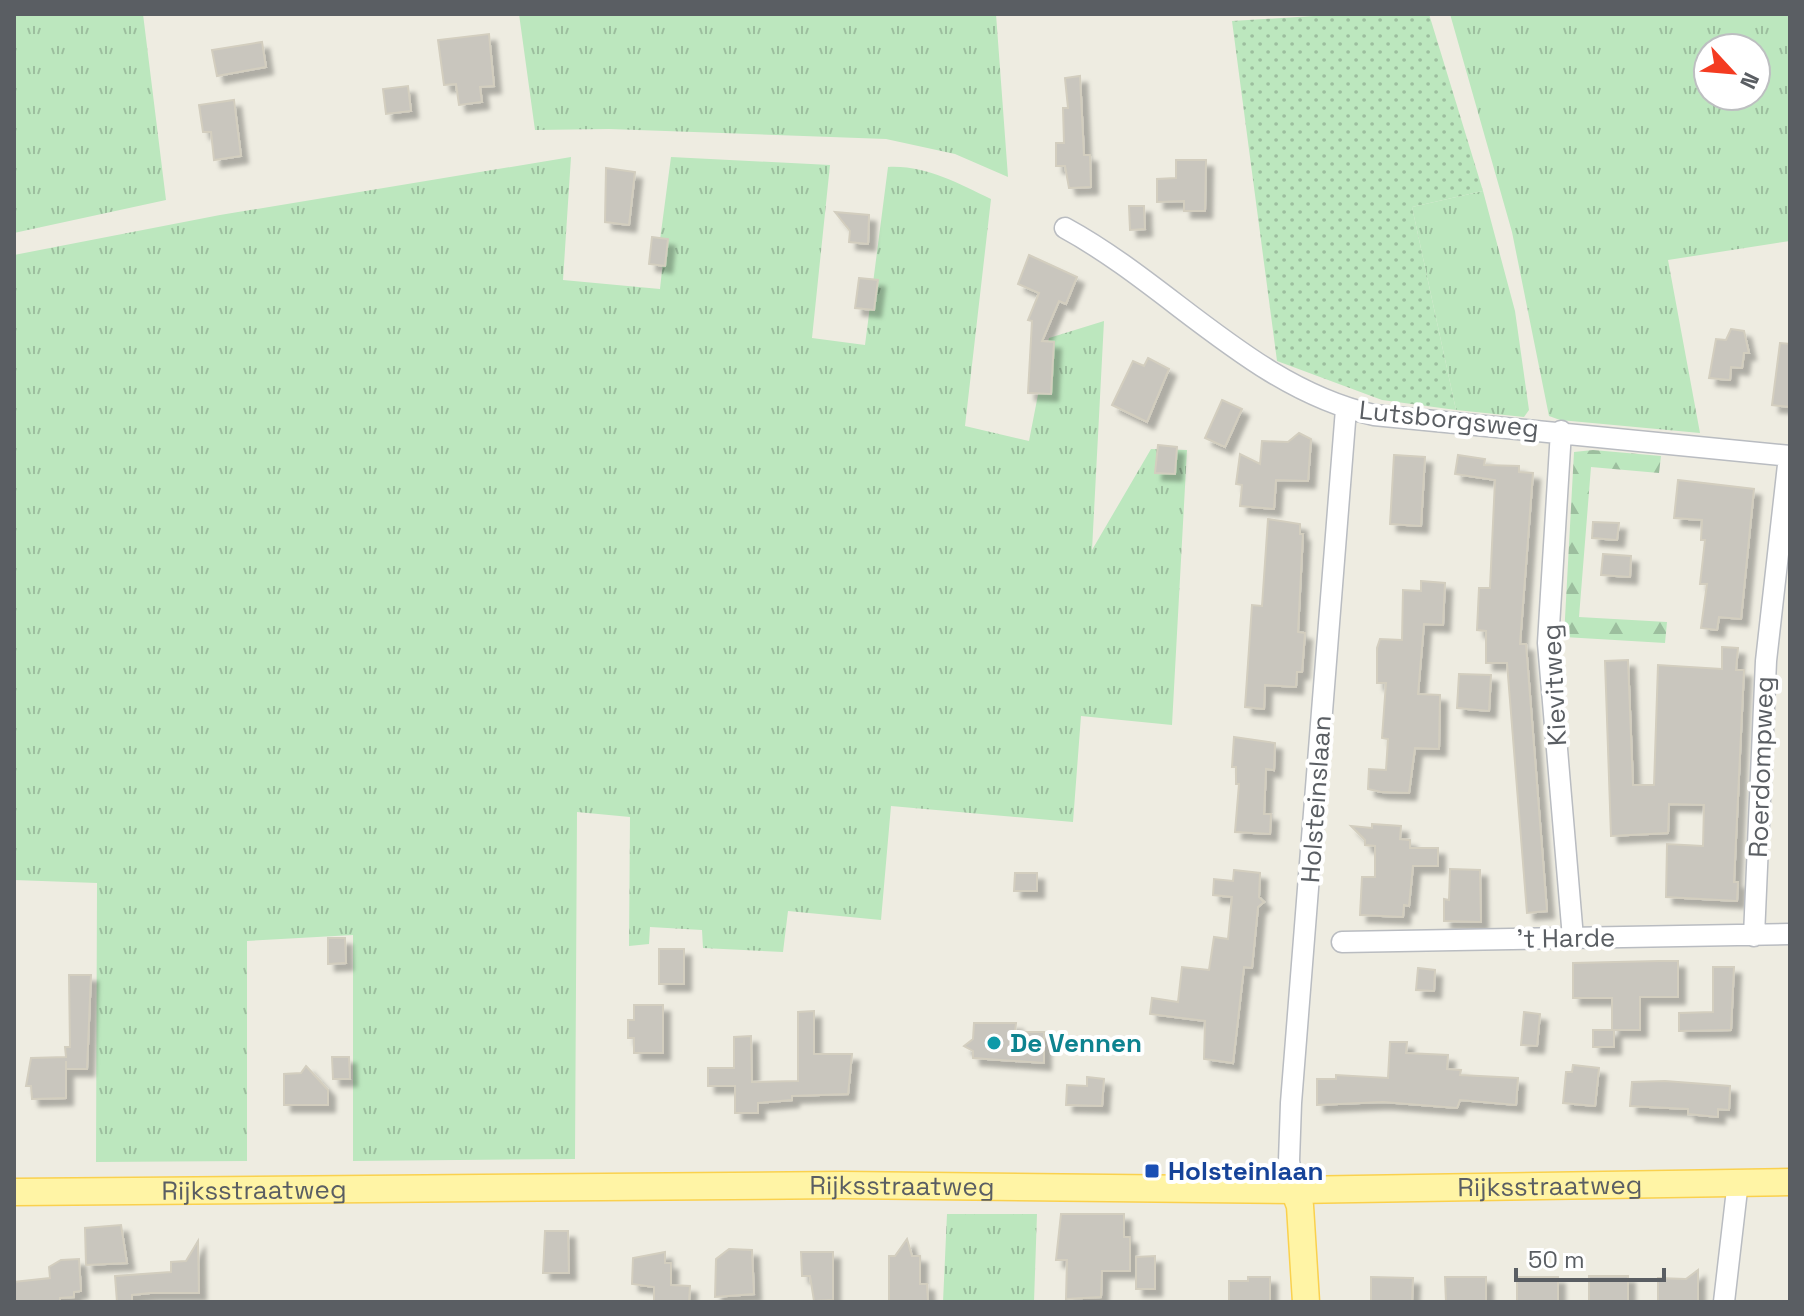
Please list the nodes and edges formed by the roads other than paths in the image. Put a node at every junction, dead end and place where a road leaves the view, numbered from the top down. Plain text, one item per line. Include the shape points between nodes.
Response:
1 (1065, 228) dead end
2 (1346, 409) junction
3 (1561, 431) junction
4 (1789, 456) edge
5 (1790, 934) edge
6 (1754, 936) junction
7 (1573, 938) junction
8 (1342, 942) dead end
9 (1738, 1181) junction
10 (1790, 1182) edge
11 (1294, 1190) junction
12 (14, 1192) edge
13 (1306, 1302) edge
14 (1724, 1302) edge

1 - 2 street, Lutsborgsweg via 1098,246 1266,368
2 - 3 street, Lutsborgsweg
2 - 11 street, Holsteinslaan via 1291,1103
3 - 4 street, Lutsborgsweg
3 - 7 street, Kievitweg via 1548,643
4 - 6 street, Roerdompweg via 1766,661
5 - 6 street, 't Harde
6 - 7 street, 't Harde
7 - 8 street, 't Harde
9 - 10 main road, Rijksstraatweg
9 - 11 main road, Rijksstraatweg
9 - 14 street
11 - 12 main road, Rijksstraatweg via 843,1185
11 - 13 main road via 1300,1206

